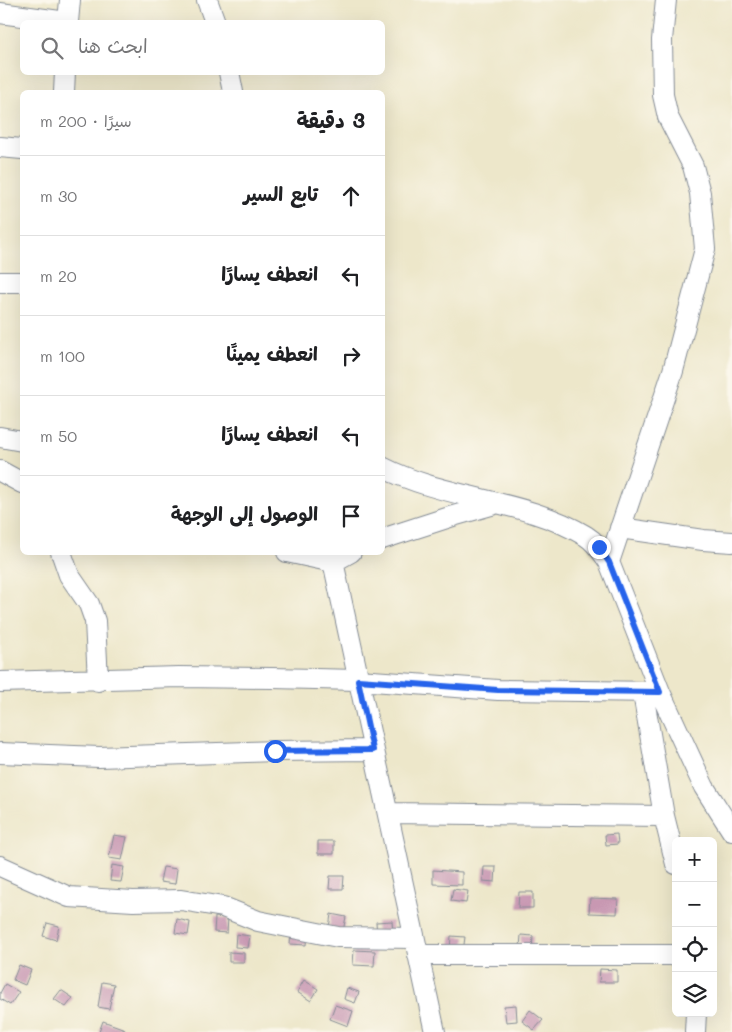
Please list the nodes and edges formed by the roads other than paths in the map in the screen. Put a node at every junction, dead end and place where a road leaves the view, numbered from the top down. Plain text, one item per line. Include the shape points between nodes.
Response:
1 (70, 0) edge
2 (207, 0) edge
3 (666, 0) edge
4 (0, 13) edge
5 (52, 20) edge
6 (67, 20) edge
7 (213, 20) edge
8 (65, 75) edge
9 (230, 75) edge
10 (64, 90) edge
11 (234, 90) edge
12 (0, 147) edge
13 (20, 149) edge
14 (0, 282) edge
15 (20, 282) edge
16 (0, 437) edge
17 (20, 440) edge
18 (385, 469) edge
19 (0, 470) edge
20 (20, 482) edge
21 (498, 504) junction
22 (620, 528) junction
23 (385, 539) edge
24 (732, 542) edge
25 (62, 555) edge
26 (325, 555) edge
27 (338, 556) edge
28 (609, 562) junction
29 (358, 680) junction
30 (98, 681) junction
31 (0, 682) edge
32 (651, 693) junction
33 (373, 750) junction
34 (0, 753) edge
35 (388, 813) junction
36 (664, 816) junction
37 (732, 831) edge
38 (672, 848) edge
39 (0, 866) edge
40 (416, 947) junction
41 (672, 955) edge
42 (696, 1017) edge
43 (435, 1032) edge
44 (695, 1032) edge

1 - 6 street
2 - 7 street
3 - 22 street via 662,40 663,95 668,117 694,166 700,193 704,249 673,371
4 - 5 street
8 - 10 street
9 - 11 street
12 - 13 street
14 - 15 street
16 - 17 street
18 - 21 street via 405,479
19 - 20 street
21 - 23 street
21 - 28 street via 549,519 587,536
22 - 24 street
22 - 28 street
25 - 30 street via 69,575 89,604 95,621
26 - 27 street
27 - 29 street
28 - 32 street
29 - 30 street via 180,677
29 - 32 street via 498,690
29 - 33 street
30 - 31 street
32 - 36 street
32 - 37 street via 713,804
33 - 34 street via 99,757
33 - 35 street
35 - 36 street
35 - 40 street
36 - 38 street
39 - 40 street via 69,897 181,900 223,907 258,921
40 - 41 street
40 - 43 street
42 - 44 street

